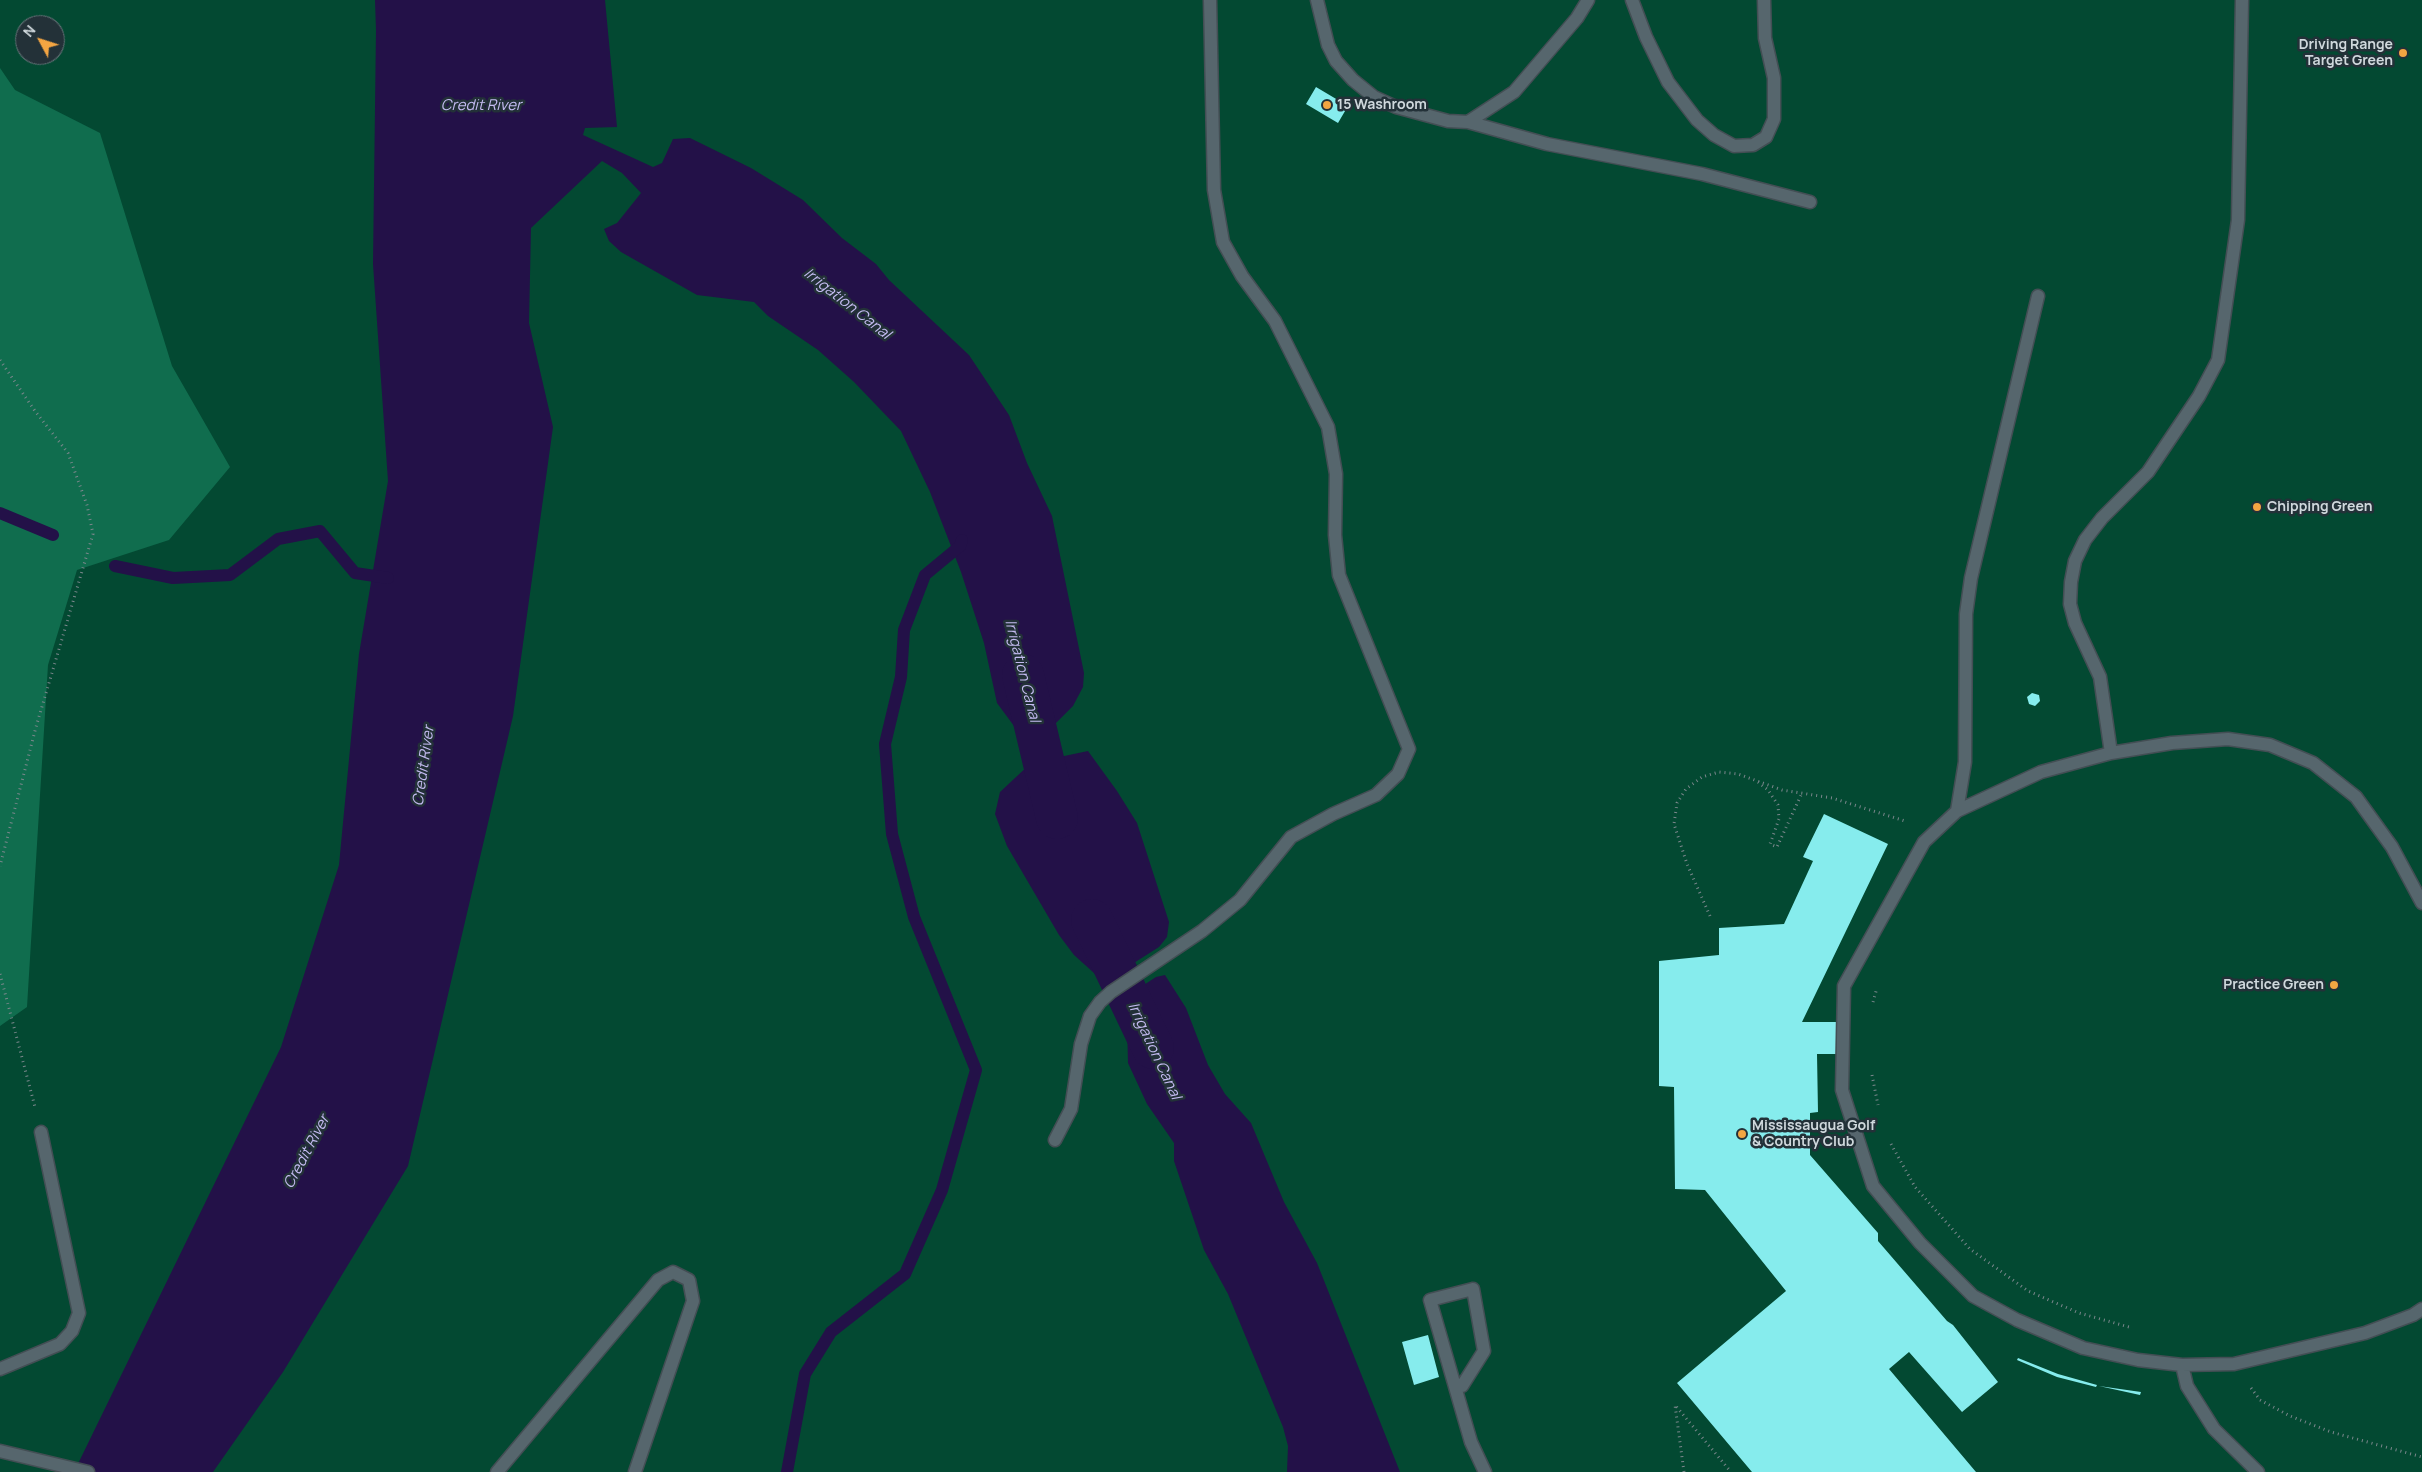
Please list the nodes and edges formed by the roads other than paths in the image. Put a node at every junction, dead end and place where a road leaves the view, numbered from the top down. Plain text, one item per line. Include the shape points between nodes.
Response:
1 (1210, 0) edge
2 (1317, 0) edge
3 (1588, 0) edge
4 (1632, 0) edge
5 (1764, 0) edge
6 (2242, 0) edge
7 (1468, 122) junction
8 (1810, 202) dead end
9 (2038, 296) dead end
10 (2111, 752) junction
11 (1957, 810) junction
12 (2422, 903) edge
13 (41, 1132) road end
14 (1055, 1140) dead end
15 (2422, 1309) edge
16 (2182, 1365) junction
17 (0, 1369) edge
18 (1462, 1386) dead end
19 (0, 1451) edge
20 (88, 1472) edge
21 (497, 1472) edge
22 (635, 1472) edge
23 (1485, 1472) edge
24 (2258, 1472) edge

1 - 14 lane via 1214,190 1223,242 1242,276 1276,321 1328,427 1336,474 1335,536 1339,575 1409,749 1398,774 1376,795 1291,837 1240,900 1100,1002 1090,1016 1081,1044 1071,1109
2 - 7 lane via 1328,44 1336,61 1374,97 1396,107 1448,121
3 - 7 lane via 1577,18 1514,92
4 - 5 lane via 1668,82 1698,120 1714,135 1734,146 1754,146 1766,136 1774,119 1774,78 1765,38
6 - 10 lane via 2238,220 2218,360 2199,396 2157,459 2085,540 2075,561 2071,582 2070,604 2075,623 2100,677
7 - 8 lane via 1548,144 1702,174
9 - 11 lane via 1971,578 1966,614 1965,762
10 - 11 lane via 2041,772
10 - 12 lane via 2228,740 2270,745 2313,763 2356,797 2392,847
11 - 16 lane via 1924,842 1844,986 1842,1090 1873,1186 1920,1243 1973,1296 2017,1320 2083,1348 2138,1360
13 - 17 lane via 79,1313 72,1331 60,1344
15 - 16 lane via 2365,1333 2234,1364
16 - 24 lane via 2187,1386 2214,1430
18 - 23 lane via 1484,1351 1473,1289 1430,1300 1471,1442
19 - 20 lane
21 - 22 lane via 658,1280 673,1272 688,1280 693,1301

